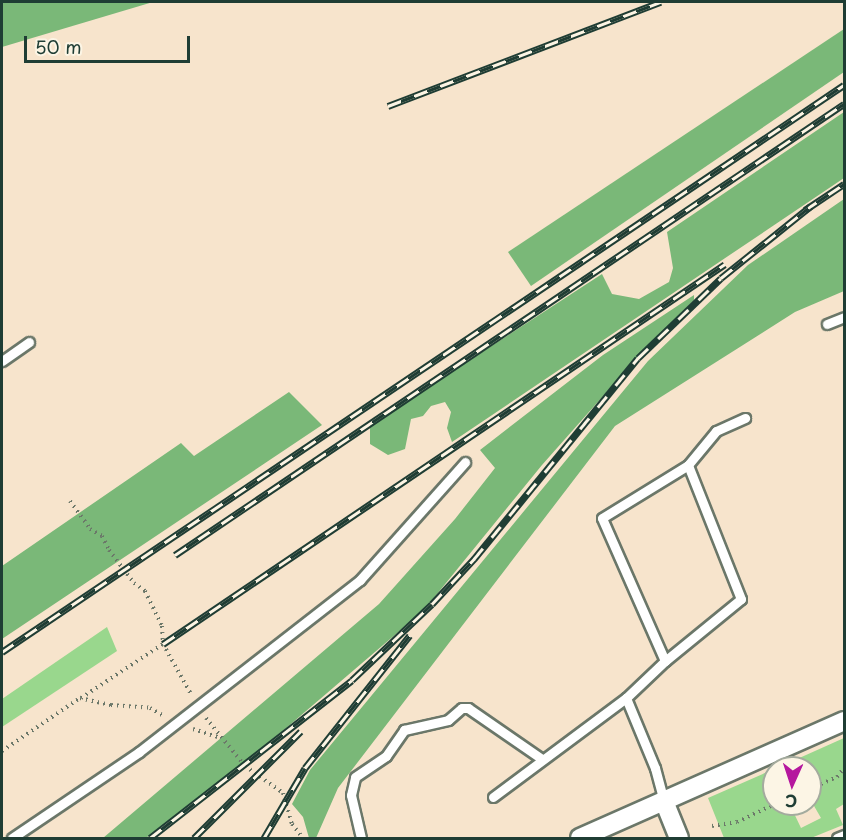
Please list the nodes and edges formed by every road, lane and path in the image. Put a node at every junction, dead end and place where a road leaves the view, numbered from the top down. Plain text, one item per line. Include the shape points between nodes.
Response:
1 (844, 317) edge
2 (827, 324) dead end
3 (29, 342) dead end
4 (2, 361) edge
5 (745, 418) dead end
6 (465, 462) dead end
7 (688, 465) junction
8 (70, 501) dead end
9 (163, 644) junction
10 (665, 661) junction
11 (626, 698) junction
12 (198, 706) junction
13 (844, 721) edge
14 (176, 723) junction
15 (31, 731) junction
16 (21, 738) junction
17 (221, 738) junction
18 (542, 759) junction
19 (844, 768) edge
20 (822, 784) edge
21 (493, 797) dead end
22 (664, 801) junction
23 (762, 810) edge
24 (712, 826) dead end
25 (844, 835) edge
26 (12, 838) edge
27 (303, 838) edge
28 (361, 838) edge
29 (580, 838) edge
30 (679, 838) edge
31 (837, 838) edge

1 - 2 lane
3 - 4 lane
5 - 7 lane via 716,431
6 - 12 lane via 360,580
7 - 10 lane via 741,599
7 - 10 lane via 602,518
8 - 9 path via 90,529 102,536 134,583 145,591 162,626
9 - 12 path
9 - 15 path
10 - 11 lane
11 - 18 lane
11 - 22 lane
12 - 14 lane
12 - 17 path
13 - 22 street
14 - 15 path via 150,708 80,698
14 - 17 path
14 - 26 lane
15 - 16 path
16 - 16 path via 11,744 2,751 11,744
17 - 27 path via 255,775 283,793 292,824
18 - 21 lane
18 - 28 lane via 468,708 462,708 448,720 404,730 386,756 355,777 351,795
19 - 20 path via 837,777
22 - 29 street
22 - 30 street
23 - 24 path via 737,822
25 - 31 lane

